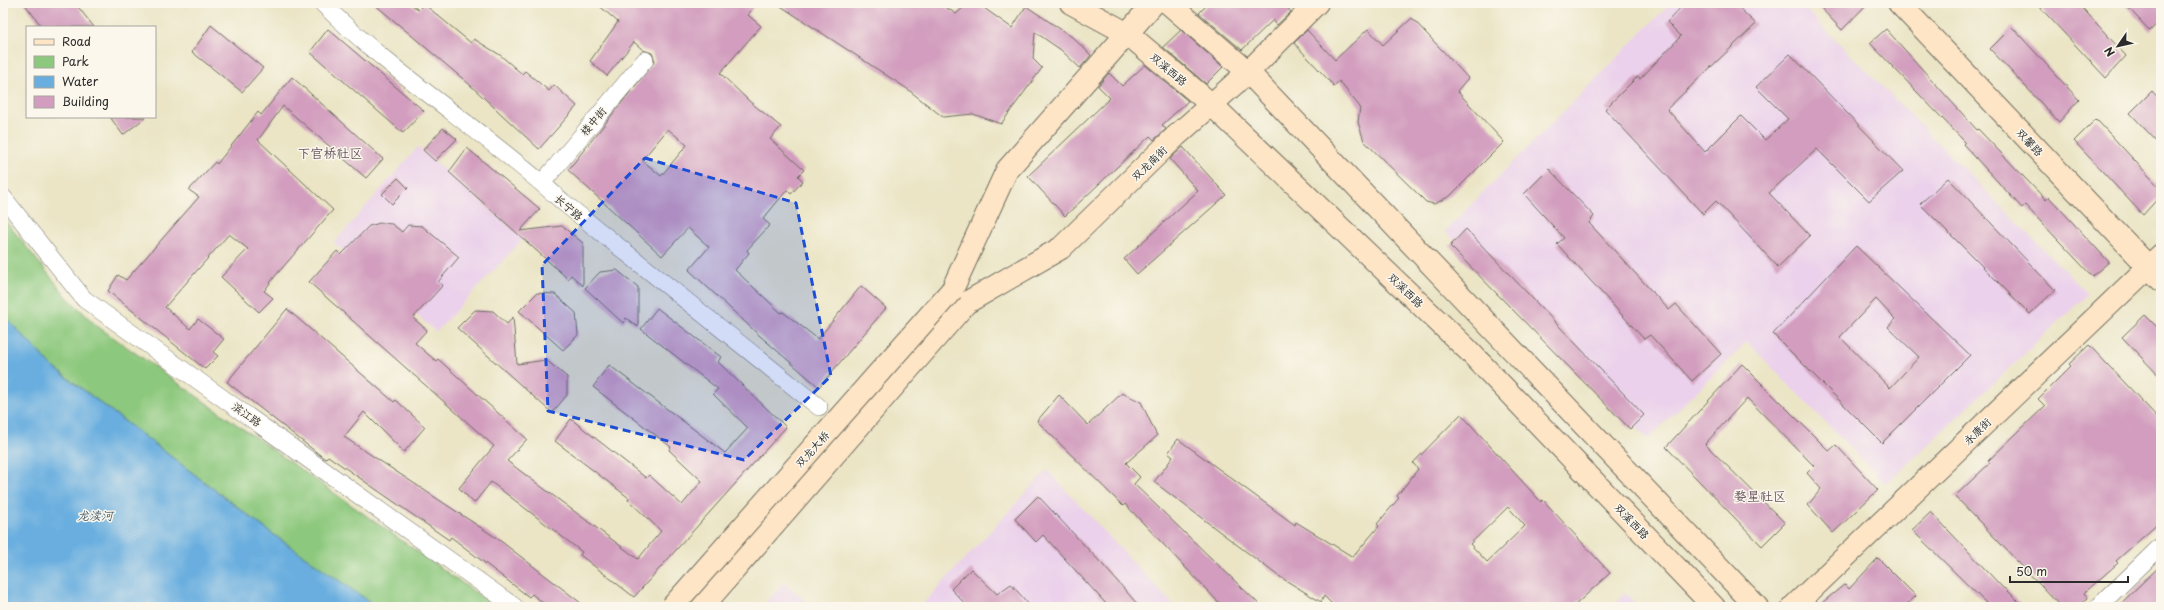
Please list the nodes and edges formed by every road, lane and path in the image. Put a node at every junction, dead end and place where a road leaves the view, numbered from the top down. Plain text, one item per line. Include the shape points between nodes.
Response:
1 (322, 3) edge
2 (1071, 3) edge
3 (1154, 3) edge
4 (1168, 3) edge
5 (1317, 3) edge
6 (1899, 3) edge
7 (1128, 34) junction
8 (645, 60) dead end
9 (1248, 72) junction
10 (1212, 105) junction
11 (542, 183) junction
12 (3, 197) edge
13 (2157, 268) edge
14 (959, 297) junction
15 (819, 407) dead end
16 (2161, 546) edge
17 (515, 607) edge
18 (672, 607) edge
19 (702, 607) edge
20 (1714, 607) edge
21 (1758, 607) edge
22 (1793, 607) edge
23 (2098, 607) edge

1 - 11 street, 长宁路 via 443,106
2 - 7 main road, 双溪西路
3 - 7 main road
4 - 9 main road
5 - 9 main road, 双龙南街
6 - 13 main road, 双馨路
7 - 10 main road, 双溪西路
7 - 14 main road via 1007,170
8 - 11 street, 楼中街
9 - 10 main road, 双龙南街
9 - 21 main road
10 - 14 main road, 双龙南街 via 1176,136 1061,248
10 - 20 main road, 双溪西路 via 1467,349
11 - 15 street, 长宁路
12 - 17 street, 滨江路 via 84,299
13 - 22 main road, 永康街
14 - 18 main road, 双龙大桥, bridge
14 - 19 main road, 双龙大桥
16 - 23 street

